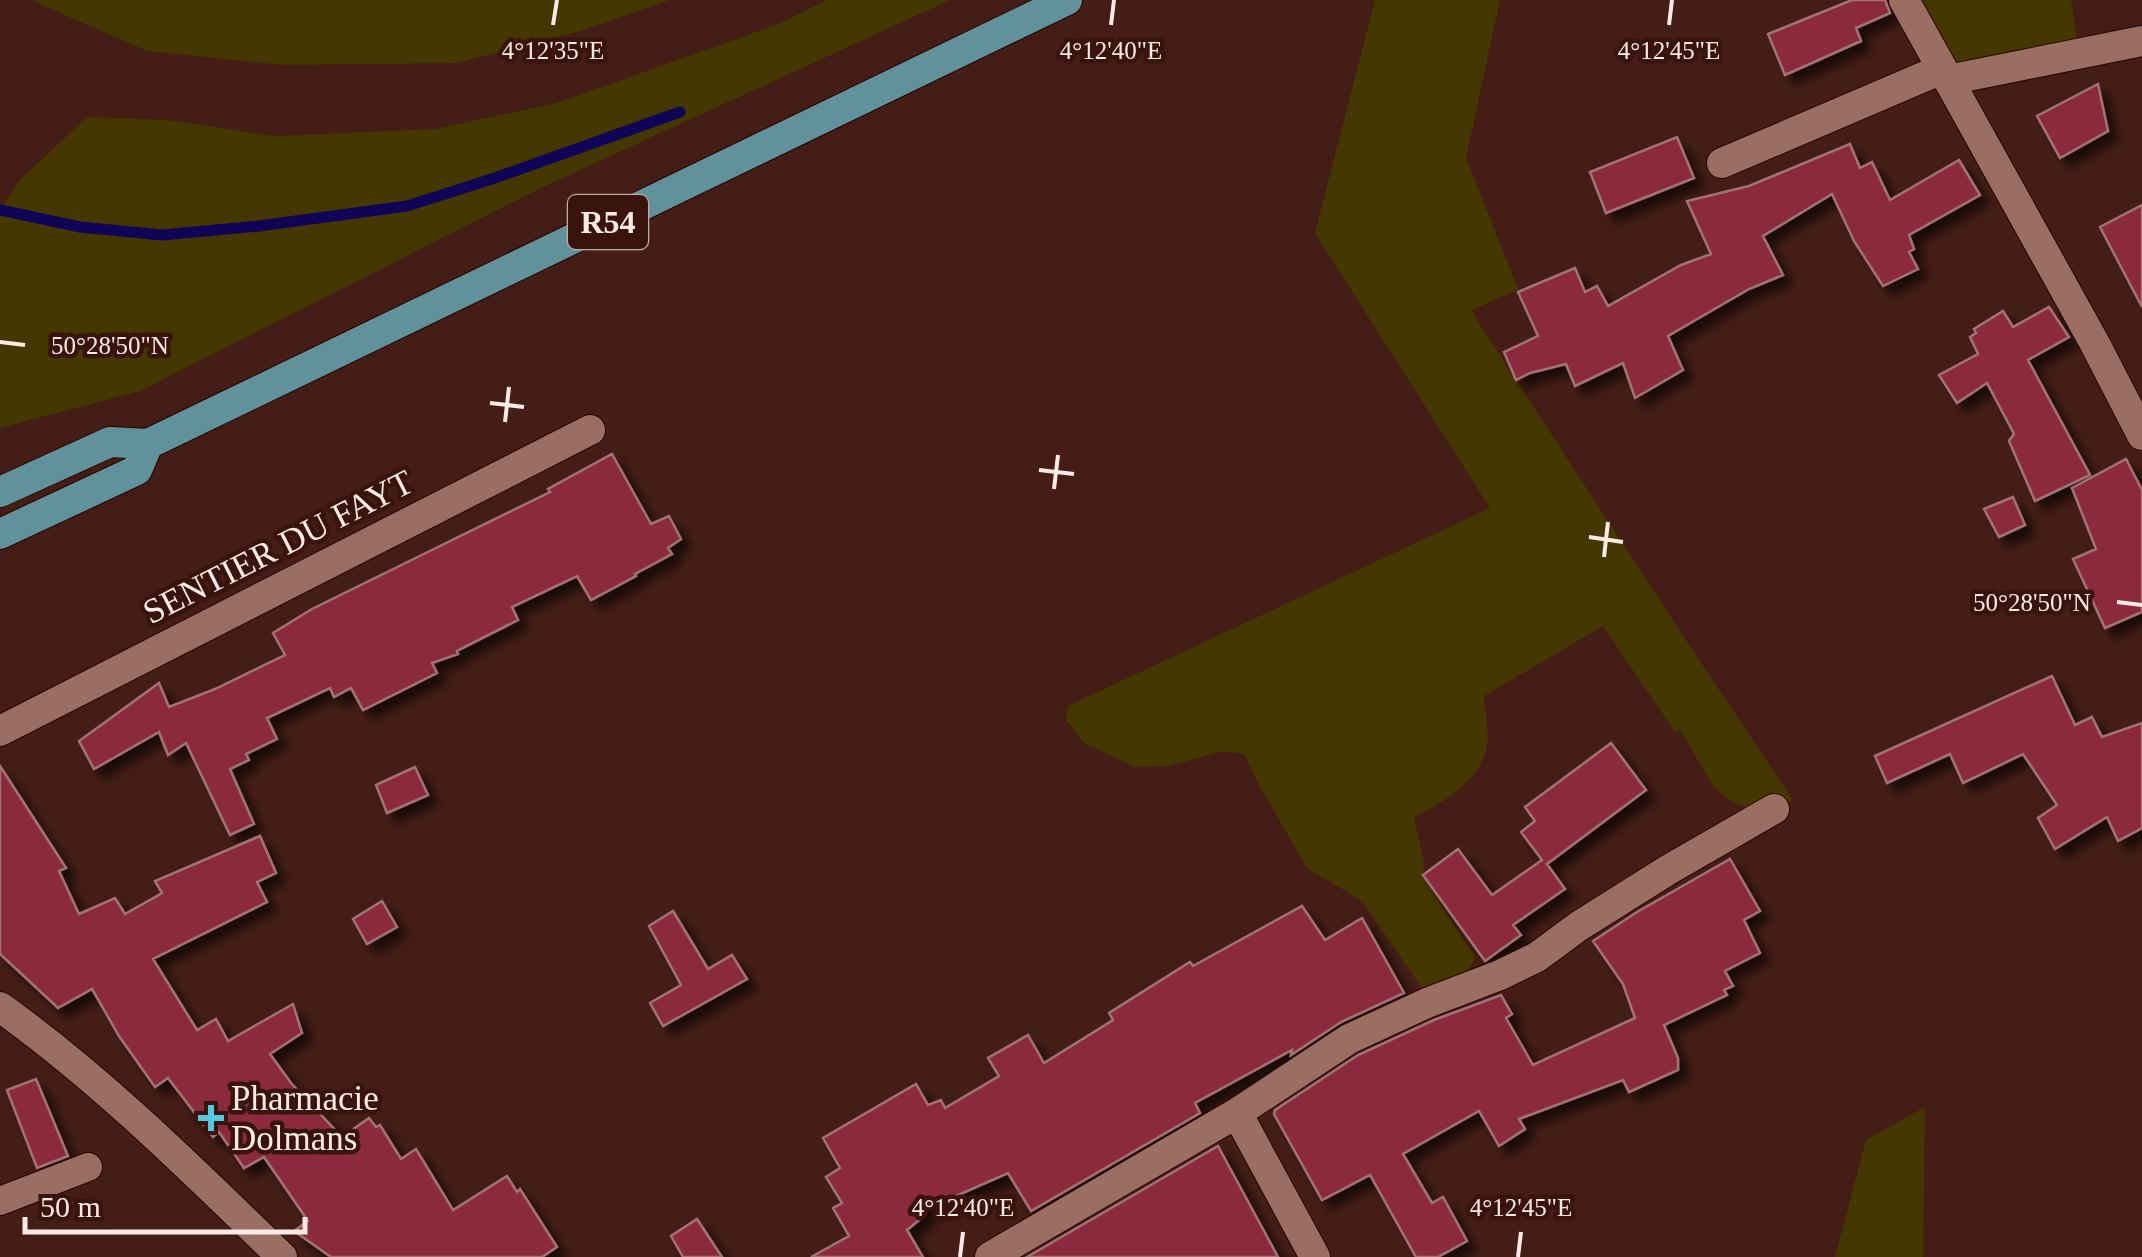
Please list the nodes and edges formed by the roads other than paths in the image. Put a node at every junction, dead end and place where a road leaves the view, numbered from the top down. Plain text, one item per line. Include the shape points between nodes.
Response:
1 (1067, 0) edge
2 (1904, 0) edge
3 (2142, 41) edge
4 (1945, 75) junction
5 (1722, 163) dead end
6 (590, 430) dead end
7 (2142, 435) edge
8 (148, 444) junction
9 (0, 492) edge
10 (0, 534) edge
11 (0, 732) edge
12 (1774, 809) dead end
13 (0, 1008) edge
14 (1237, 1113) junction
15 (88, 1168) dead end
16 (0, 1201) edge
17 (282, 1257) edge
18 (990, 1257) edge
19 (1315, 1257) edge

1 - 8 main road, R54
2 - 4 street
3 - 4 street
4 - 5 street
4 - 7 street
6 - 11 street, SENTIER DU FAYT
8 - 9 main road, R54 via 110,442
8 - 10 main road, R54 via 136,470
12 - 14 street via 1537,957 1348,1039
13 - 17 street via 122,1107
14 - 18 street
14 - 19 street
15 - 16 street

